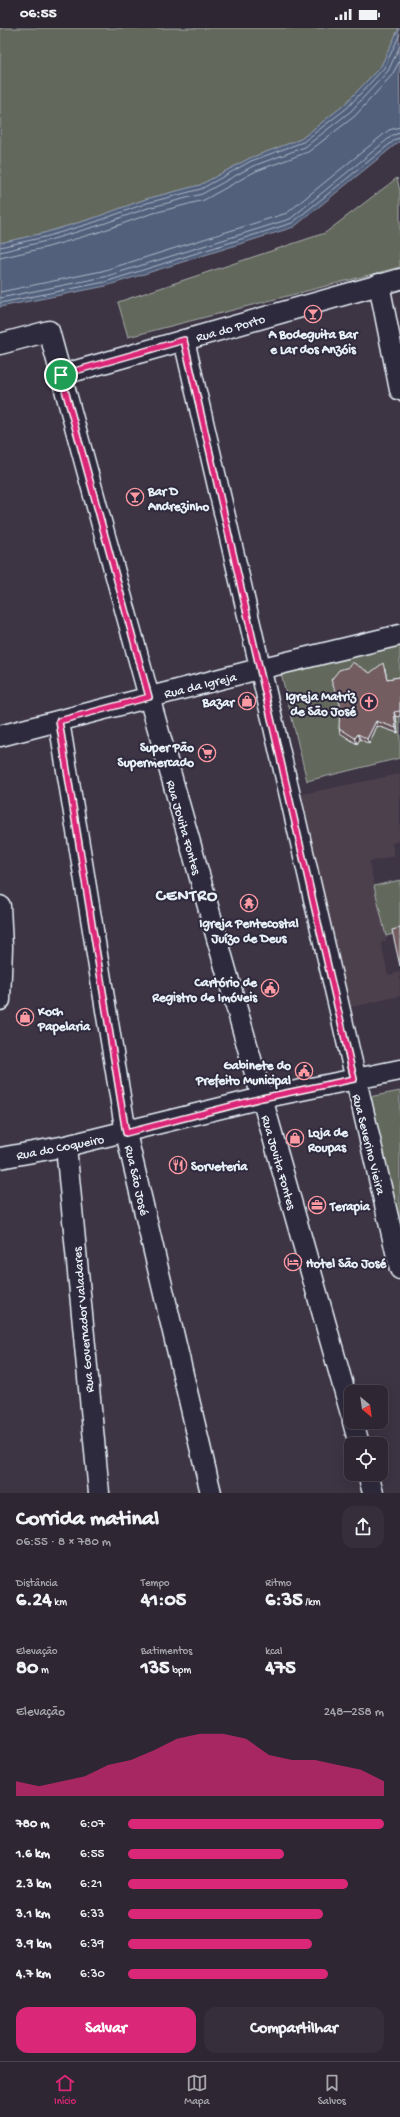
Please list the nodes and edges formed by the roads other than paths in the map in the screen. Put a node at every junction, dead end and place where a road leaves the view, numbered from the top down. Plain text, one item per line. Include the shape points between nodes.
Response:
1 (400, 279) edge
2 (379, 284) junction
3 (184, 340) junction
4 (0, 344) edge
5 (61, 375) junction
6 (400, 390) edge
7 (400, 635) edge
8 (259, 669) junction
9 (149, 697) junction
10 (59, 721) junction
11 (0, 736) edge
12 (0, 906) edge
13 (1, 947) edge
14 (0, 1000) edge
15 (400, 1070) edge
16 (354, 1079) junction
17 (262, 1098) junction
18 (126, 1133) junction
19 (66, 1146) junction
20 (0, 1158) edge
21 (399, 1259) edge
22 (344, 1389) edge
23 (370, 1481) edge
24 (99, 1493) edge
25 (211, 1493) edge
26 (373, 1493) edge

1 - 2 street, Rua do Porto
2 - 3 street, Rua do Porto
2 - 6 street
3 - 5 street, Rua do Porto
3 - 8 street, Rua Severino Vieira
4 - 5 street, Rua Jovita Fontes via 49,331
5 - 9 street, Rua Jovita Fontes
7 - 8 street, Rua da Igreja
8 - 9 street, Rua da Igreja
8 - 16 street, Rua Severino Vieira
9 - 10 street, Rua da Igreja
9 - 17 street, Rua Jovita Fontes
10 - 11 street, Rua da Igreja
10 - 18 street, Rua São José
12 - 13 street
13 - 14 street
15 - 16 street, Rua do Coqueiro
16 - 17 street, Rua do Coqueiro
16 - 21 street, Rua Severino Vieira
17 - 18 street, Rua do Coqueiro
17 - 22 street, Rua Jovita Fontes
18 - 19 street, Rua do Coqueiro
18 - 25 street, Rua São José
19 - 20 street, Rua do Coqueiro
19 - 24 street, Rua Governador Valadares
23 - 26 street

